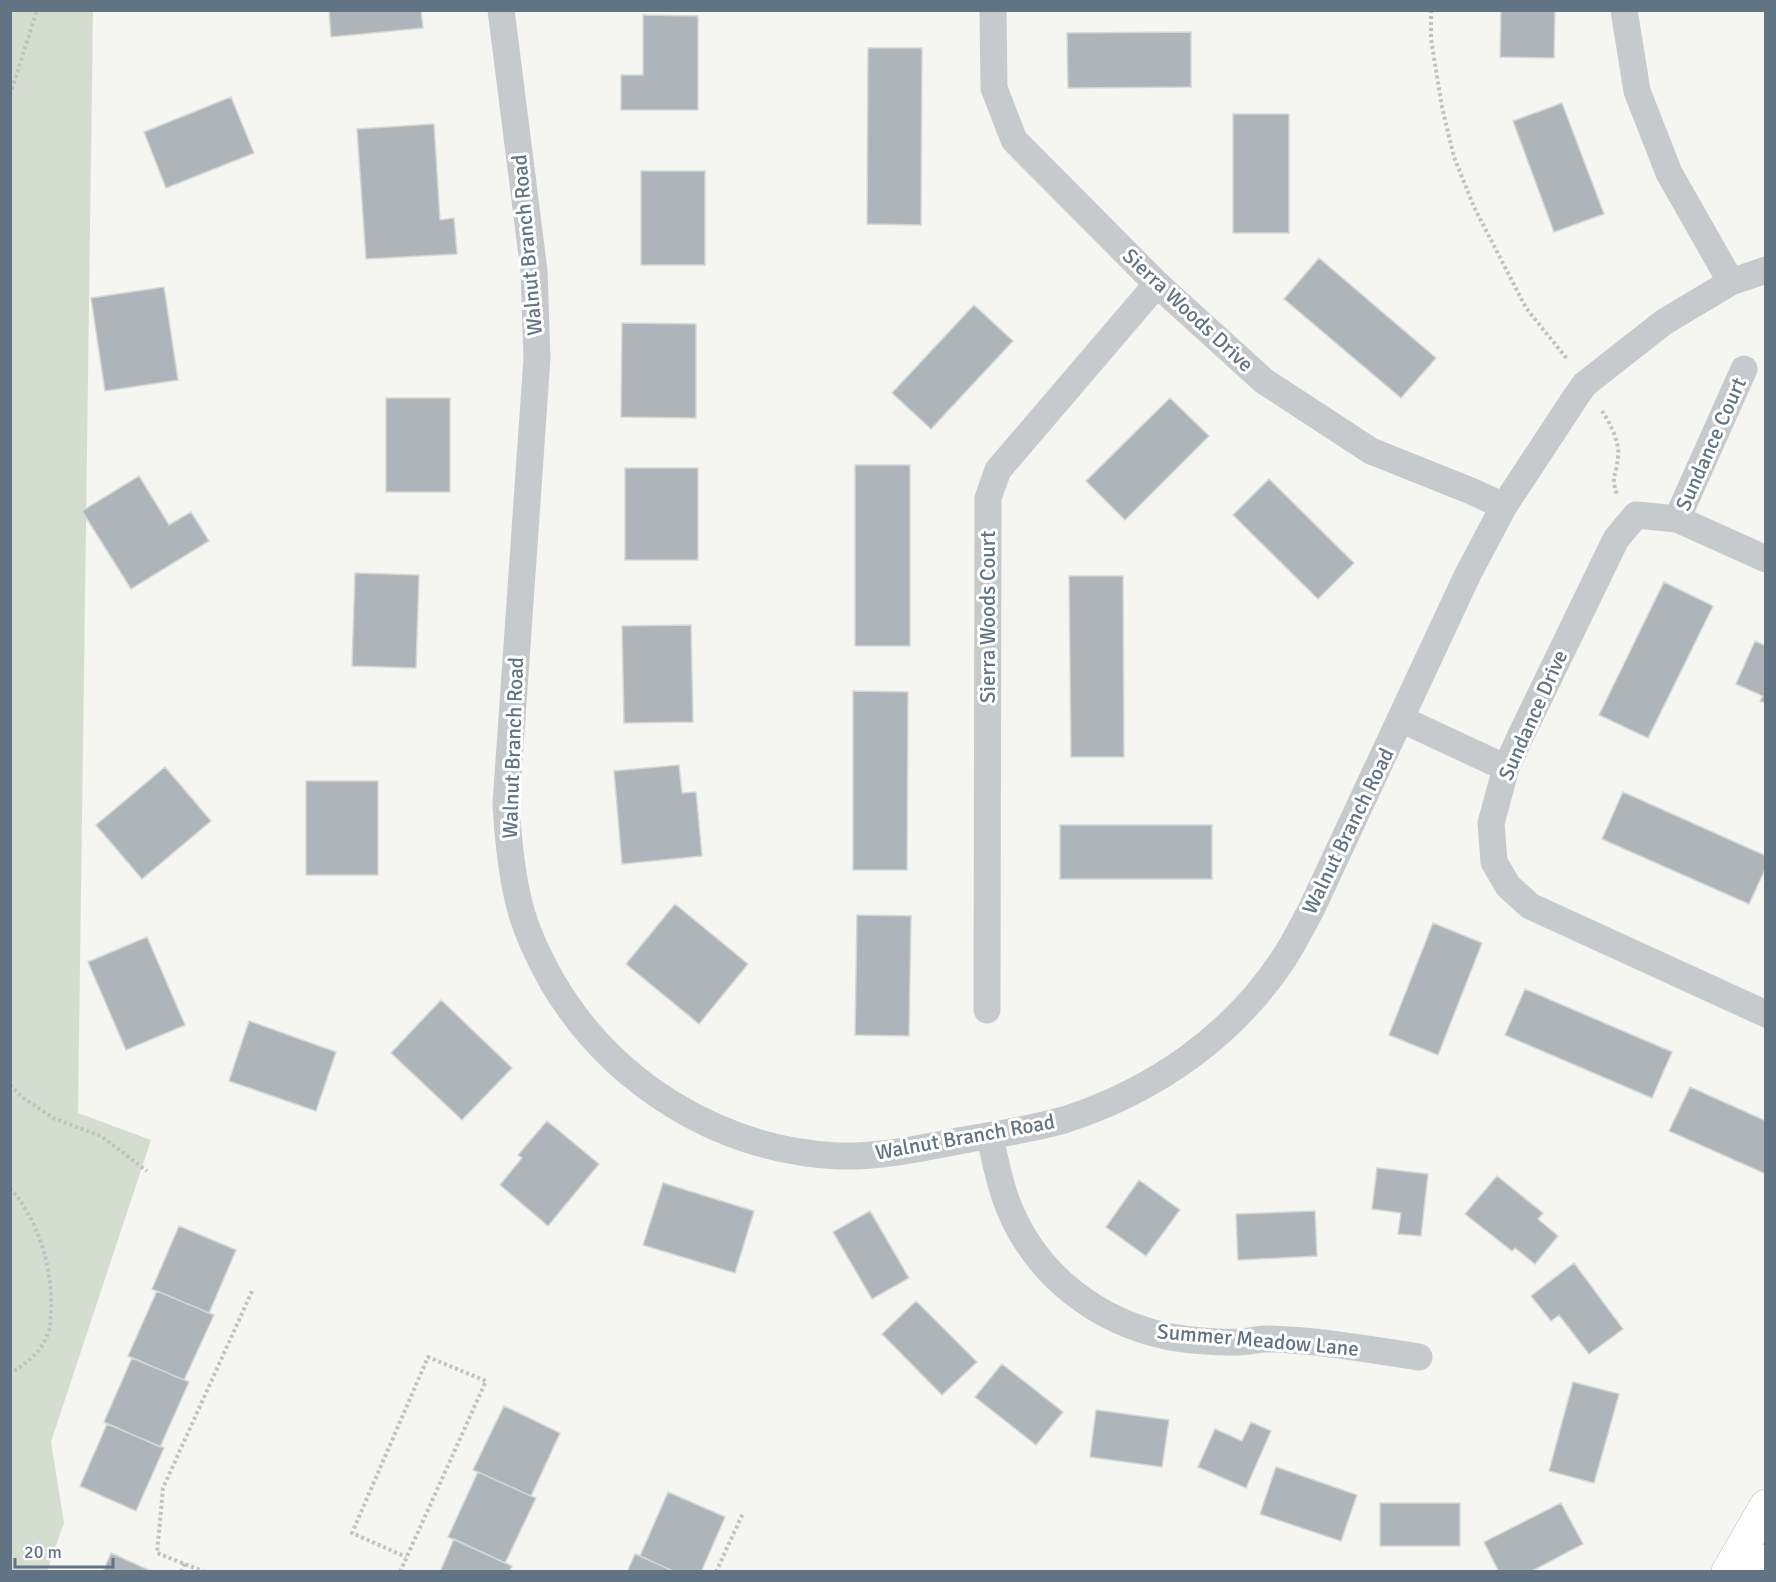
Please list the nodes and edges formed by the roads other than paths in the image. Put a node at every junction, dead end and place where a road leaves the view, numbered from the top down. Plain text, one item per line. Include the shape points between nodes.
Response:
1 (501, 10) edge
2 (993, 10) edge
3 (1624, 10) edge
4 (1766, 270) edge
5 (1731, 282) junction
6 (1157, 284) junction
7 (1744, 369) dead end
8 (1504, 506) junction
9 (1677, 519) junction
10 (1766, 559) edge
11 (1401, 719) junction
12 (1506, 768) junction
13 (987, 1010) dead end
14 (1766, 1014) edge
15 (990, 1136) junction
16 (1419, 1357) dead end
17 (1766, 1506) edge
18 (1766, 1561) edge
19 (1728, 1572) edge
20 (1760, 1572) edge

1 - 15 street, Walnut Branch Road via 534,271 537,357 506,804 509,858 520,910 540,960 568,1008 605,1052 645,1087 687,1114 732,1135 786,1150 838,1156 890,1154
2 - 6 street, Sierra Woods Drive via 994,88 1014,140
3 - 5 street via 1636,91 1669,173
4 - 5 street, Walnut Branch Road
5 - 8 street, Walnut Branch Road via 1664,322 1585,384
6 - 8 street, Sierra Woods Drive via 1264,381 1371,451
6 - 13 street, Sierra Woods Court via 998,470 988,498
7 - 9 street, Sundance Court
8 - 11 street, Walnut Branch Road
9 - 10 street
9 - 12 street, Sundance Drive via 1636,515 1616,538
11 - 12 street
11 - 15 street, Walnut Branch Road via 1311,910 1284,958 1250,1003 1210,1042 1167,1074 1115,1102 1064,1120
12 - 14 street, Sundance Drive via 1491,823 1494,862 1508,886 1530,906
15 - 16 street, Summer Meadow Lane via 1010,1210 1030,1247 1059,1282 1092,1308 1128,1326 1168,1337 1324,1342
17 - 19 highway
18 - 20 highway

